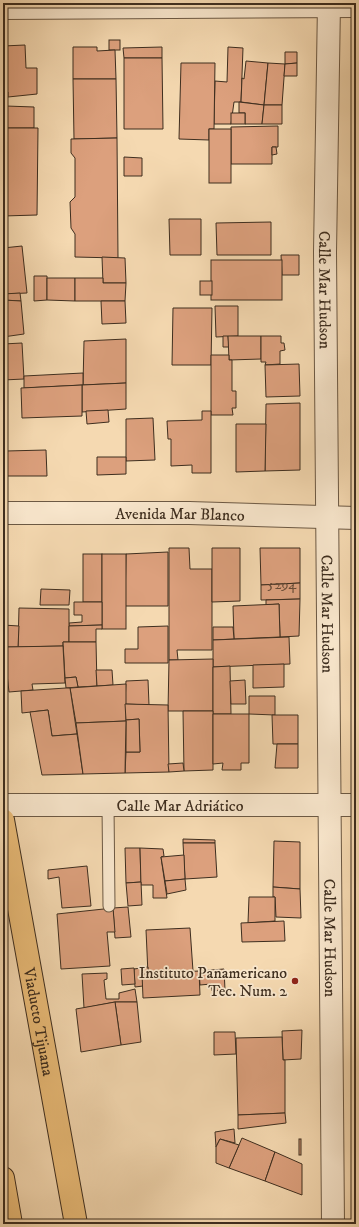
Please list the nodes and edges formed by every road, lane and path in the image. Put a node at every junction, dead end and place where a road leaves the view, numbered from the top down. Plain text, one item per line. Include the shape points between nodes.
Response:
1 (329, 5) edge
2 (356, 6) edge
3 (3, 8) edge
4 (3, 513) edge
5 (328, 518) junction
6 (356, 518) edge
7 (3, 804) edge
8 (108, 804) junction
9 (330, 804) junction
10 (356, 805) edge
11 (3, 820) edge
12 (3, 826) edge
13 (110, 906) dead end
14 (3, 1178) edge
15 (11, 1224) edge
16 (72, 1224) edge
17 (76, 1224) edge
18 (333, 1224) edge

1 - 2 street
1 - 3 street
1 - 5 street, Calle Mar Hudson via 326,252
4 - 5 street, Avenida Mar Blanco via 190,513
5 - 6 street, Avenida Mar Blanco
5 - 9 street, Calle Mar Hudson
7 - 8 street, Calle Mar Adriático
8 - 9 street, Calle Mar Adriático
8 - 13 lane
9 - 10 street, Calle Mar Adriático
9 - 18 street, Calle Mar Hudson
11 - 17 highway, Viaducto Tijuana
12 - 16 highway
14 - 15 highway

